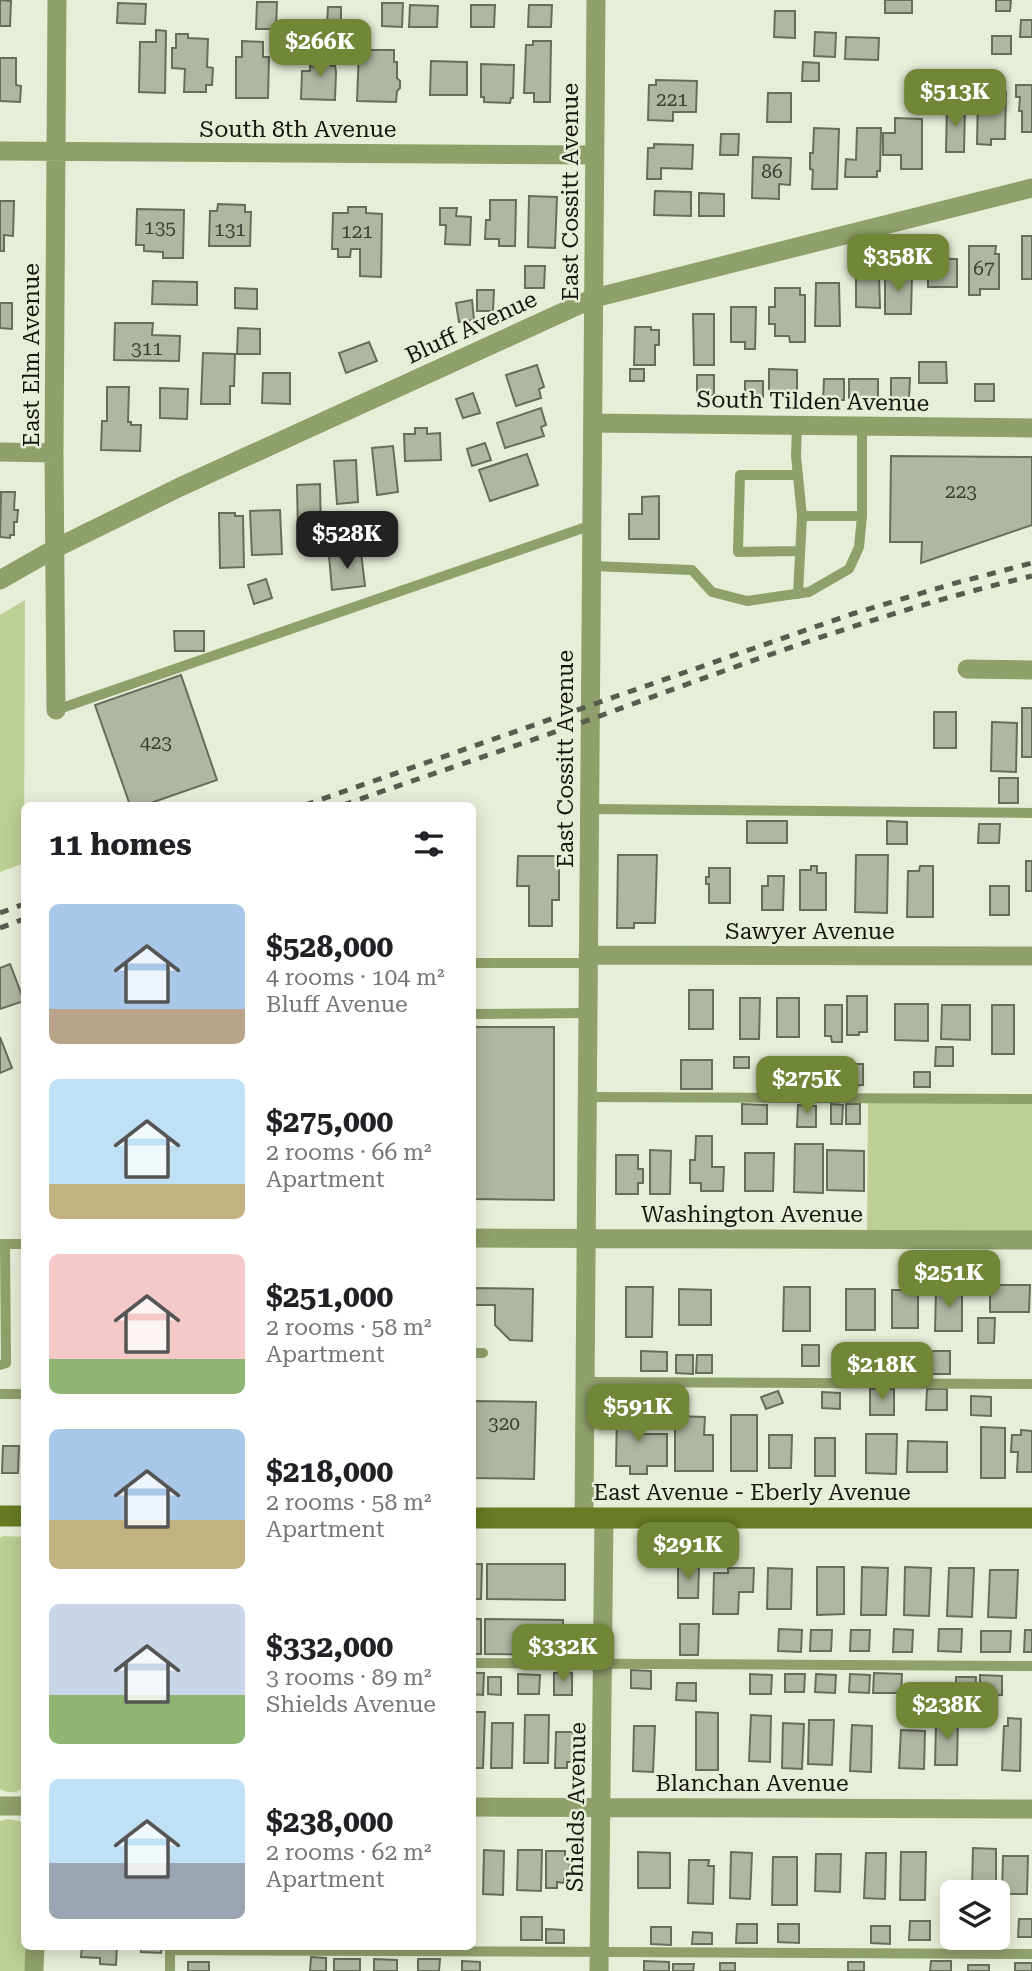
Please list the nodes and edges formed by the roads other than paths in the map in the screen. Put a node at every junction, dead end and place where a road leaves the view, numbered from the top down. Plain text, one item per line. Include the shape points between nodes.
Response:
1 (57, 0) edge
2 (596, 0) edge
3 (0, 151) edge
4 (56, 152) junction
5 (595, 155) junction
6 (1032, 188) edge
7 (594, 298) junction
8 (593, 423) junction
9 (797, 425) junction
10 (862, 426) junction
11 (1032, 428) edge
12 (0, 452) edge
13 (54, 453) junction
14 (799, 475) junction
15 (802, 516) junction
16 (862, 516) junction
17 (592, 525) junction
18 (55, 548) junction
19 (799, 551) junction
20 (592, 566) junction
21 (0, 580) edge
22 (798, 594) junction
23 (967, 669) dead end
24 (1032, 670) edge
25 (56, 709) joint
26 (590, 809) junction
27 (1032, 813) edge
28 (1032, 957) edge
29 (588, 959) junction
30 (476, 964) edge
31 (588, 1013) junction
32 (476, 1014) edge
33 (587, 1097) junction
34 (1032, 1099) edge
35 (476, 1238) edge
36 (586, 1238) junction
37 (1032, 1240) edge
38 (2, 1244) edge
39 (21, 1244) edge
40 (3, 1306) edge
41 (0, 1365) edge
42 (585, 1382) junction
43 (1032, 1384) edge
44 (0, 1394) edge
45 (21, 1394) edge
46 (0, 1516) edge
47 (21, 1516) edge
48 (476, 1518) edge
49 (594, 1518) junction
50 (1032, 1518) edge
51 (476, 1663) edge
52 (602, 1664) junction
53 (1032, 1666) edge
54 (0, 1806) edge
55 (21, 1806) edge
56 (476, 1807) edge
57 (599, 1807) junction
58 (1032, 1809) edge
59 (35, 1950) edge
60 (170, 1950) edge
61 (231, 1950) edge
62 (1032, 1954) edge
63 (599, 1962) edge
64 (34, 1971) edge
65 (170, 1971) edge

1 - 4 street, East Elm Avenue
2 - 5 street, East Cossitt Avenue
3 - 4 street, South 8th Avenue
4 - 5 street, South 8th Avenue
4 - 13 street, East Elm Avenue
5 - 7 street, East Cossitt Avenue
6 - 7 street, Bluff Avenue
7 - 8 street, East Cossitt Avenue
7 - 18 street, Bluff Avenue
8 - 9 street, South Tilden Avenue
8 - 17 street, East Cossitt Avenue
9 - 10 street, South Tilden Avenue
9 - 14 lane
10 - 11 street, South Tilden Avenue
10 - 16 lane
12 - 13 street
13 - 18 street, East Elm Avenue
14 - 15 lane
14 - 19 lane via 740,475 738,552
15 - 16 lane
15 - 19 lane
16 - 22 lane via 859,547 849,569
17 - 20 street, East Cossitt Avenue
17 - 25 lane
18 - 21 street, Bluff Avenue
18 - 25 street, East Elm Avenue
19 - 22 lane
20 - 22 lane via 692,570 712,592 747,601
20 - 26 street, East Cossitt Avenue
23 - 24 street
26 - 27 lane
26 - 29 street, East Cossitt Avenue
28 - 29 street, Sawyer Avenue
29 - 30 lane
29 - 31 street, East Cossitt Avenue
31 - 32 lane
31 - 33 street, East Cossitt Avenue
33 - 34 lane
33 - 36 street, East Cossitt Avenue
35 - 36 street, Washington Avenue
36 - 37 street, Washington Avenue
36 - 42 street, East Cossitt Avenue
38 - 39 lane
38 - 40 lane
40 - 41 lane via 6,1363
42 - 43 lane
42 - 49 street, East Cossitt Avenue
44 - 45 lane
46 - 47 main road
48 - 49 main road, East Avenue - Eberly Avenue
49 - 50 main road, East Avenue - Eberly Avenue
49 - 52 street, Shields Avenue
51 - 52 lane
52 - 53 lane
52 - 57 street, Shields Avenue
54 - 55 street
56 - 57 street, Blanchan Avenue
57 - 58 street, Blanchan Avenue
57 - 63 street, Shields Avenue
59 - 64 street
60 - 65 lane
61 - 63 lane
62 - 63 lane

